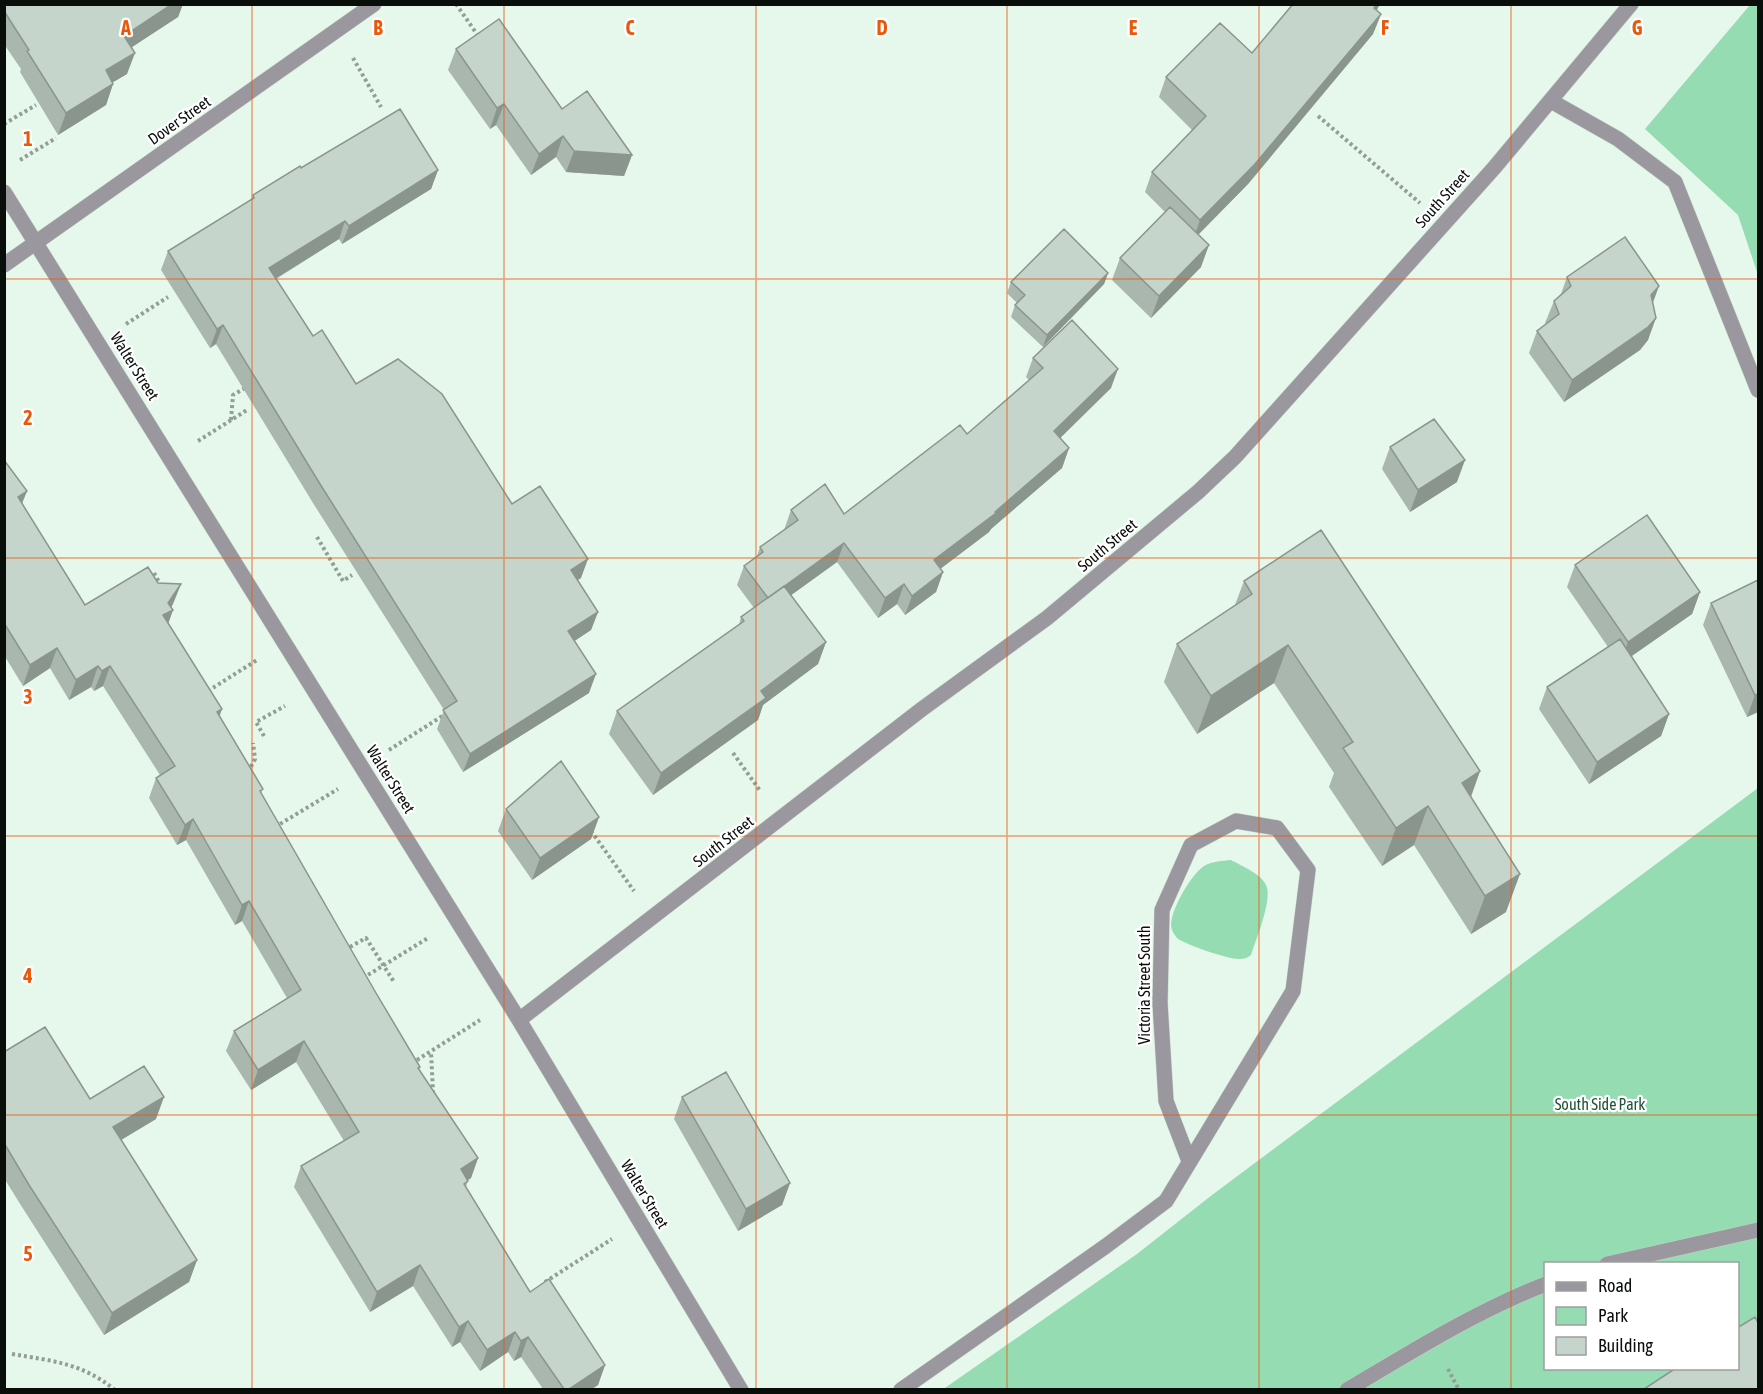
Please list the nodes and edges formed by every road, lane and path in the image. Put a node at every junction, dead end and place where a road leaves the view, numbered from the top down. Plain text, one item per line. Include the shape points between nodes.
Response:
1 (374, 4) edge
2 (456, 4) edge
3 (1631, 4) edge
4 (482, 40) edge
5 (349, 52) dead end
6 (1551, 101) junction
7 (36, 105) dead end
8 (381, 107) dead end
9 (1318, 116) dead end
10 (4, 124) edge
11 (56, 138) dead end
12 (20, 160) dead end
13 (4, 192) edge
14 (1443, 223) junction
15 (37, 243) junction
16 (4, 265) edge
17 (168, 297) dead end
18 (122, 326) dead end
19 (249, 385) edge
20 (1758, 390) edge
21 (247, 411) dead end
22 (231, 420) junction
23 (195, 443) dead end
24 (317, 537) dead end
25 (154, 573) edge
26 (352, 575) dead end
27 (165, 592) edge
28 (258, 659) dead end
29 (207, 692) edge
30 (286, 705) dead end
31 (444, 715) edge
32 (264, 736) dead end
33 (253, 743) dead end
34 (386, 752) dead end
35 (733, 753) dead end
36 (245, 778) edge
37 (338, 789) dead end
38 (780, 820) junction
39 (586, 824) edge
40 (272, 829) edge
41 (653, 918) junction
42 (429, 938) dead end
43 (350, 947) edge
44 (383, 966) junction
45 (394, 982) dead end
46 (355, 983) edge
47 (481, 1020) dead end
48 (519, 1020) junction
49 (431, 1052) junction
50 (417, 1060) edge
51 (424, 1096) edge
52 (1189, 1161) junction
53 (1758, 1230) edge
54 (615, 1237) dead end
55 (1612, 1262) edge
56 (1544, 1284) edge
57 (540, 1286) edge
58 (12, 1354) dead end
59 (115, 1389) edge
60 (741, 1389) edge
61 (901, 1389) edge
62 (1347, 1389) edge

1 - 15 street, Dover Street
2 - 4 path
3 - 6 street, South Street
5 - 8 path
6 - 14 street, South Street
6 - 20 street via 1618,139 1675,182
7 - 10 path
9 - 14 path
11 - 12 path
13 - 15 street, Walter Street
14 - 38 street, South Street via 1243,448 1198,492 1047,618
15 - 16 street, Dover Street
15 - 48 street, Walter Street
17 - 18 path
19 - 22 path via 233,395
21 - 22 path
22 - 23 path
24 - 26 path via 343,580
25 - 27 path
28 - 29 path
30 - 32 path via 256,722
31 - 34 path
33 - 36 path via 255,759
35 - 38 path
37 - 40 path
38 - 41 street, South Street
39 - 41 path
41 - 48 street, South Street
42 - 44 path
43 - 44 path via 366,938
44 - 45 path
44 - 46 path
47 - 49 path
48 - 60 street, Walter Street
49 - 50 path
49 - 51 path via 433,1091
52 - 52 street, Victoria Street South via 1293,991 1308,870 1277,828 1236,820 1191,845 1162,910 1160,1003 1166,1101
52 - 61 street, Victoria Street South via 1166,1201
53 - 55 street
54 - 57 path
56 - 62 street via 1432,1340
58 - 59 path via 77,1366

